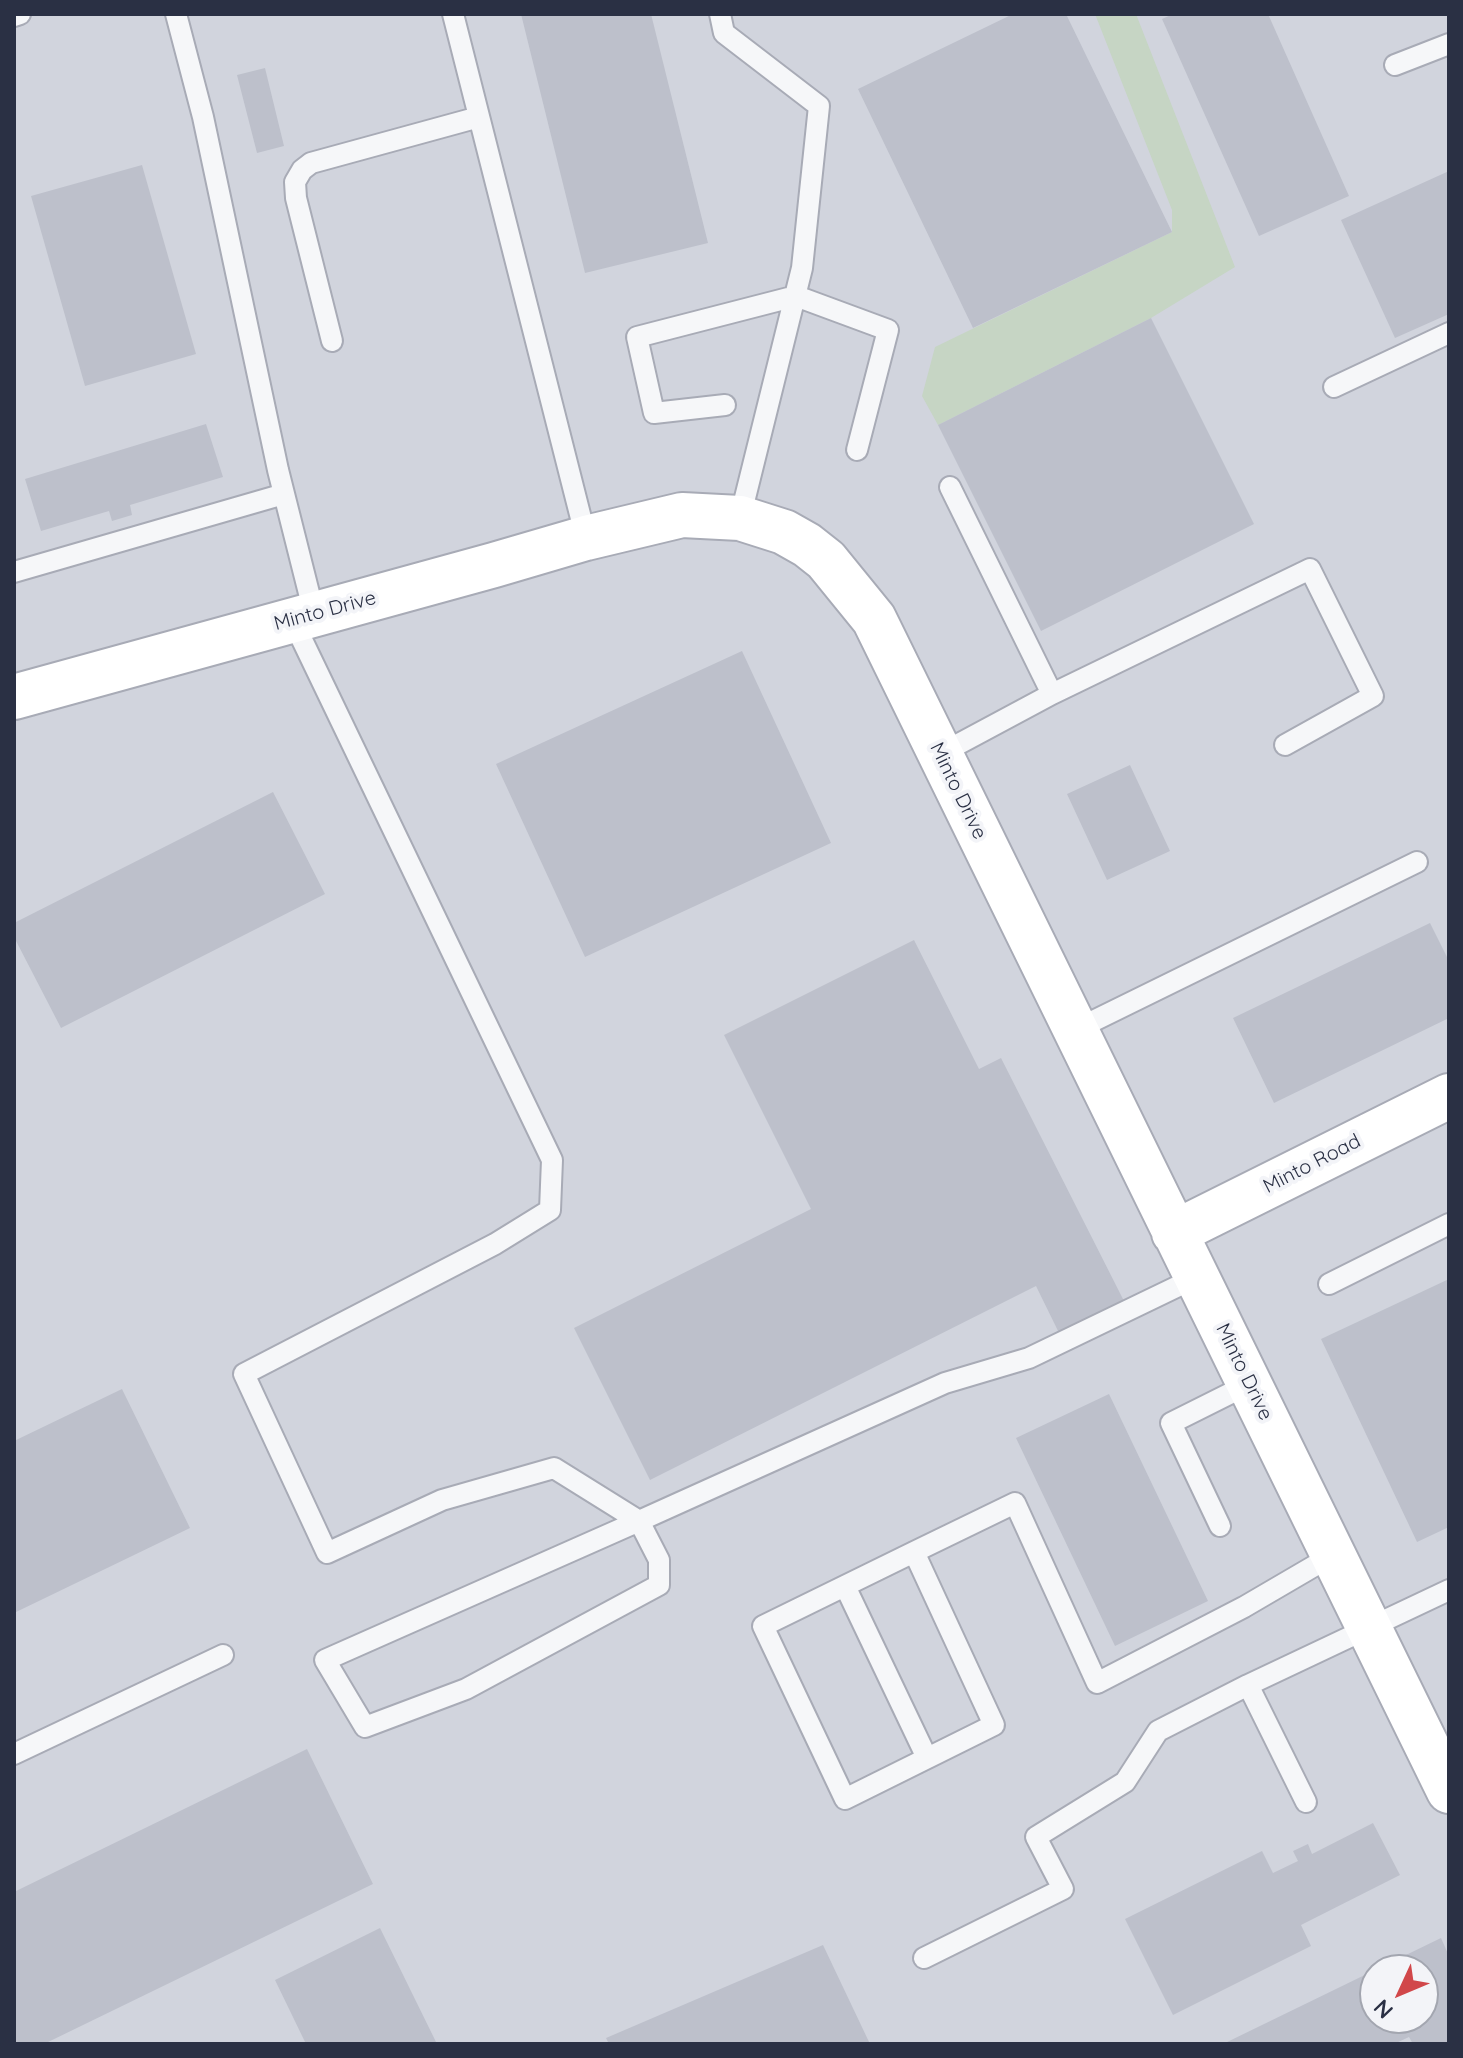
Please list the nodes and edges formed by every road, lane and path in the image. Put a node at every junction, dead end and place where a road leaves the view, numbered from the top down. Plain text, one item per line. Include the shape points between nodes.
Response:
1 (176, 14) edge
2 (453, 14) edge
3 (720, 14) edge
4 (1449, 44) edge
5 (1395, 65) dead end
6 (479, 117) junction
7 (796, 296) junction
8 (1449, 333) edge
9 (332, 341) dead end
10 (1334, 387) dead end
11 (725, 405) dead end
12 (857, 450) dead end
13 (950, 487) dead end
14 (284, 494) junction
15 (740, 518) junction
16 (586, 538) junction
17 (14, 572) edge
18 (303, 616) junction
19 (1052, 694) junction
20 (14, 697) edge
21 (1285, 745) dead end
22 (940, 754) junction
23 (1417, 862) dead end
24 (1075, 1030) junction
25 (1448, 1100) edge
26 (1449, 1224) edge
27 (1174, 1233) junction
28 (1197, 1277) junction
29 (1329, 1284) dead end
30 (1249, 1384) junction
31 (639, 1521) junction
32 (1220, 1526) dead end
33 (914, 1552) junction
34 (1333, 1555) junction
35 (845, 1586) junction
36 (1449, 1590) edge
37 (1369, 1629) junction
38 (223, 1655) dead end
39 (1248, 1685) junction
40 (14, 1754) edge
41 (927, 1758) junction
42 (1449, 1791) edge
43 (1306, 1802) dead end
44 (924, 1958) dead end

1 - 14 lane
2 - 6 lane
3 - 7 lane via 724,33 819,106
4 - 5 lane
6 - 9 lane via 311,163 302,170 295,182 296,198
6 - 16 lane
7 - 11 lane via 637,337 654,413
7 - 12 lane via 888,330
7 - 15 lane
8 - 10 lane
13 - 19 lane
14 - 17 lane
14 - 18 lane
15 - 16 street, Minto Drive via 682,515
15 - 22 street, Minto Drive via 784,532 826,560 874,619
16 - 18 street, Minto Drive
18 - 20 street, Minto Drive
18 - 31 lane via 552,1160 550,1210 244,1374 327,1553 442,1500 554,1468
19 - 21 lane via 1310,569 1373,696
19 - 22 lane
22 - 24 street, Minto Drive
23 - 24 lane
24 - 27 street, Minto Drive
25 - 27 street, Minto Road
26 - 29 lane
27 - 28 street, Minto Drive
28 - 30 street, Minto Drive
28 - 31 lane via 1029,1358 945,1383
30 - 32 lane via 1171,1423
30 - 34 street, Minto Drive
31 - 31 lane via 659,1560 659,1585 466,1689 365,1727 325,1660
33 - 34 lane via 1015,1503 1097,1683
33 - 35 lane
33 - 41 lane via 994,1725
34 - 37 street, Minto Drive
35 - 41 lane
35 - 41 lane via 763,1626 845,1799
36 - 37 lane
37 - 39 lane
37 - 42 street, Minto Drive
38 - 40 lane
39 - 43 lane
39 - 44 lane via 1158,1731 1125,1782 1036,1837 1063,1889

